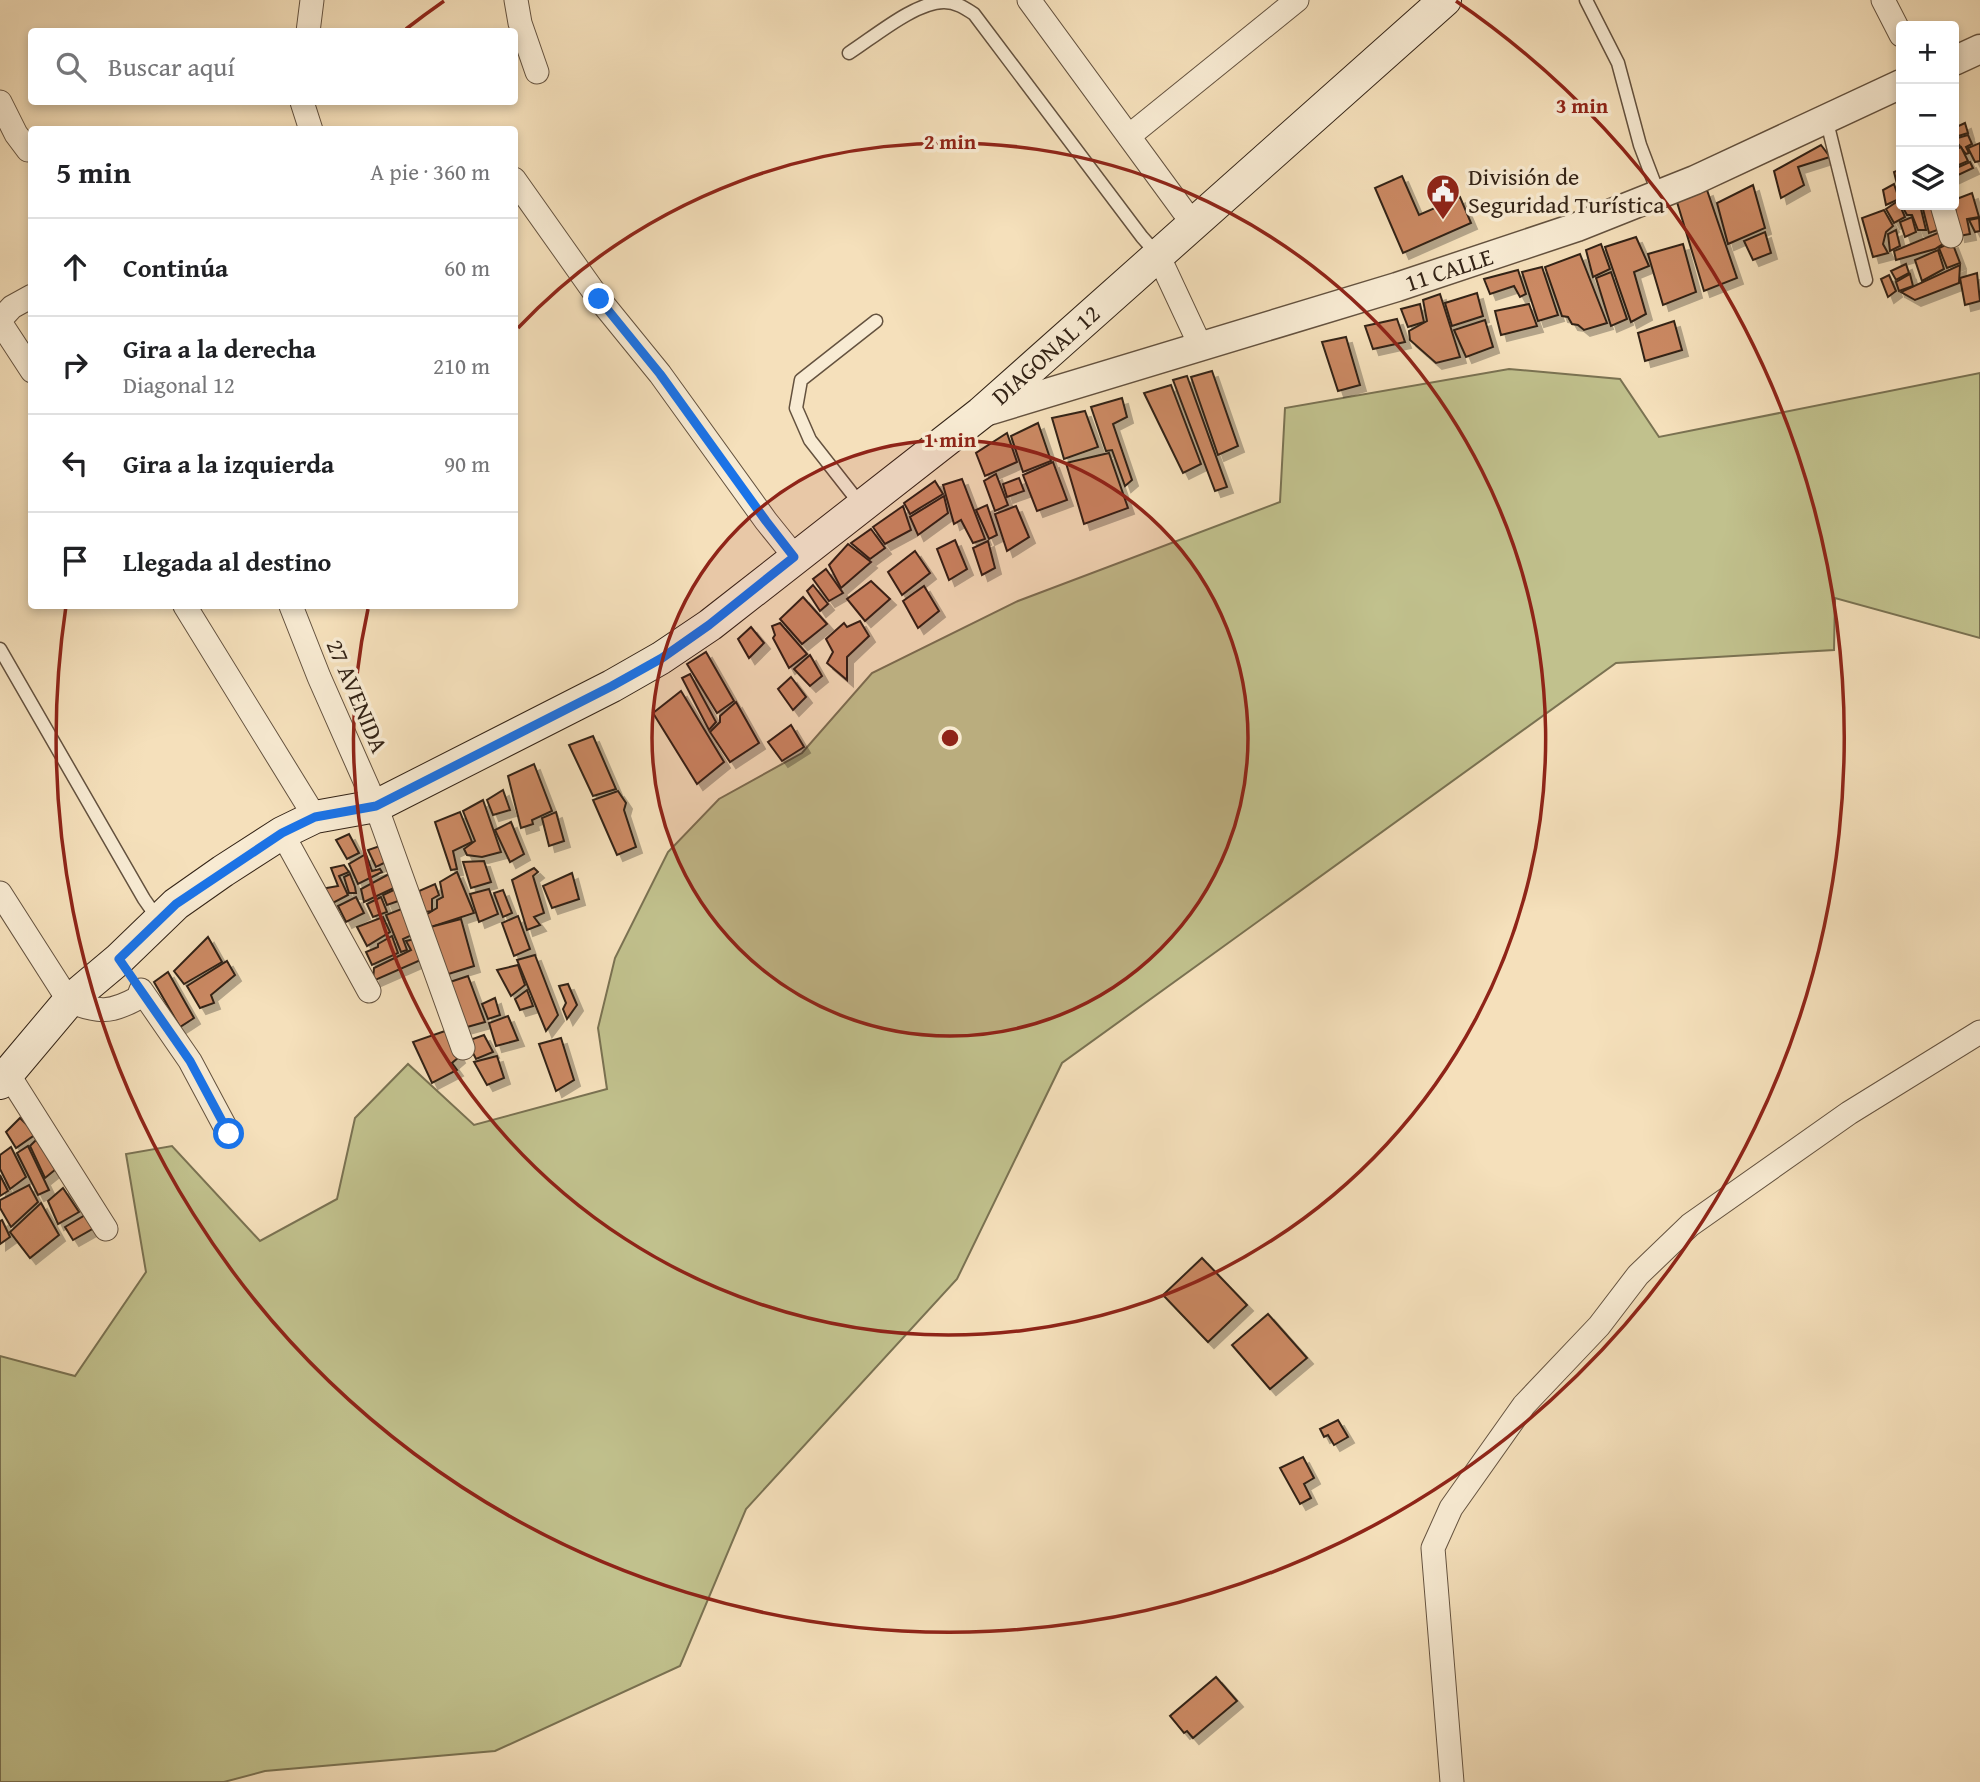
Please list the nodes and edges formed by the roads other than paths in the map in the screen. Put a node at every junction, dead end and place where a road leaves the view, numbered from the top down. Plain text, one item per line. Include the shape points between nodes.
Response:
1 (312, 0) edge
2 (516, 0) edge
3 (1029, 0) edge
4 (1297, 0) edge
5 (1446, 0) edge
6 (1586, 0) edge
7 (1883, 0) edge
8 (1896, 25) edge
9 (308, 28) edge
10 (1980, 49) edge
11 (849, 53) dead end
12 (1959, 59) edge
13 (537, 72) dead end
14 (1896, 87) edge
15 (0, 102) edge
16 (303, 105) edge
17 (1826, 118) junction
18 (310, 126) edge
19 (1129, 136) junction
20 (0, 146) edge
21 (28, 148) edge
22 (28, 151) edge
23 (518, 185) edge
24 (1659, 195) junction
25 (1943, 210) edge
26 (1193, 224) junction
27 (1951, 236) dead end
28 (1158, 255) junction
29 (1866, 280) dead end
30 (28, 298) edge
31 (0, 321) edge
32 (876, 321) dead end
33 (1201, 346) junction
34 (28, 365) edge
35 (981, 413) junction
36 (862, 505) junction
37 (794, 557) junction
38 (187, 609) edge
39 (292, 609) edge
40 (0, 649) edge
41 (376, 806) junction
42 (315, 817) junction
43 (282, 833) junction
44 (0, 893) edge
45 (158, 920) junction
46 (119, 959) junction
47 (141, 990) junction
48 (369, 991) dead end
49 (69, 1001) junction
50 (1980, 1032) edge
51 (463, 1048) dead end
52 (2, 1080) edge
53 (229, 1134) dead end
54 (106, 1229) dead end
55 (1452, 1782) edge

1 - 9 street
2 - 13 street
3 - 19 street
4 - 19 street
5 - 26 main road, DIAGONAL 12
6 - 24 lane via 1618,64
7 - 8 street
10 - 12 street
11 - 28 lane via 932,4 961,5 975,14
14 - 17 street, 11 CALLE
15 - 21 street
16 - 18 street
17 - 24 street, 11 CALLE
17 - 29 lane
19 - 26 street
20 - 22 street
23 - 37 street
24 - 33 street, 11 CALLE via 1501,254
25 - 27 street
26 - 28 main road, DIAGONAL 12
28 - 33 street
28 - 35 main road, DIAGONAL 12
30 - 31 street
31 - 34 street
32 - 36 lane via 801,380 796,408 810,440
33 - 35 street, 11 CALLE
35 - 36 main road, DIAGONAL 12
36 - 37 main road, DIAGONAL 12
37 - 41 main road, DIAGONAL 12 via 662,658
38 - 42 street
39 - 41 street, 27 AVENIDA
40 - 45 lane
41 - 42 main road, DIAGONAL 12
41 - 51 street, 27 AVENIDA
42 - 43 main road, DIAGONAL 12
43 - 45 main road, DIAGONAL 12
43 - 48 street
44 - 49 street
45 - 46 main road, DIAGONAL 12
46 - 47 street
46 - 49 main road, DIAGONAL 12
47 - 49 street via 138,998 107,1011
47 - 53 street via 190,1061
49 - 52 main road, DIAGONAL 12
50 - 55 street via 1849,1113 1690,1225 1638,1275 1600,1326 1524,1405 1451,1508 1433,1548
52 - 54 street

